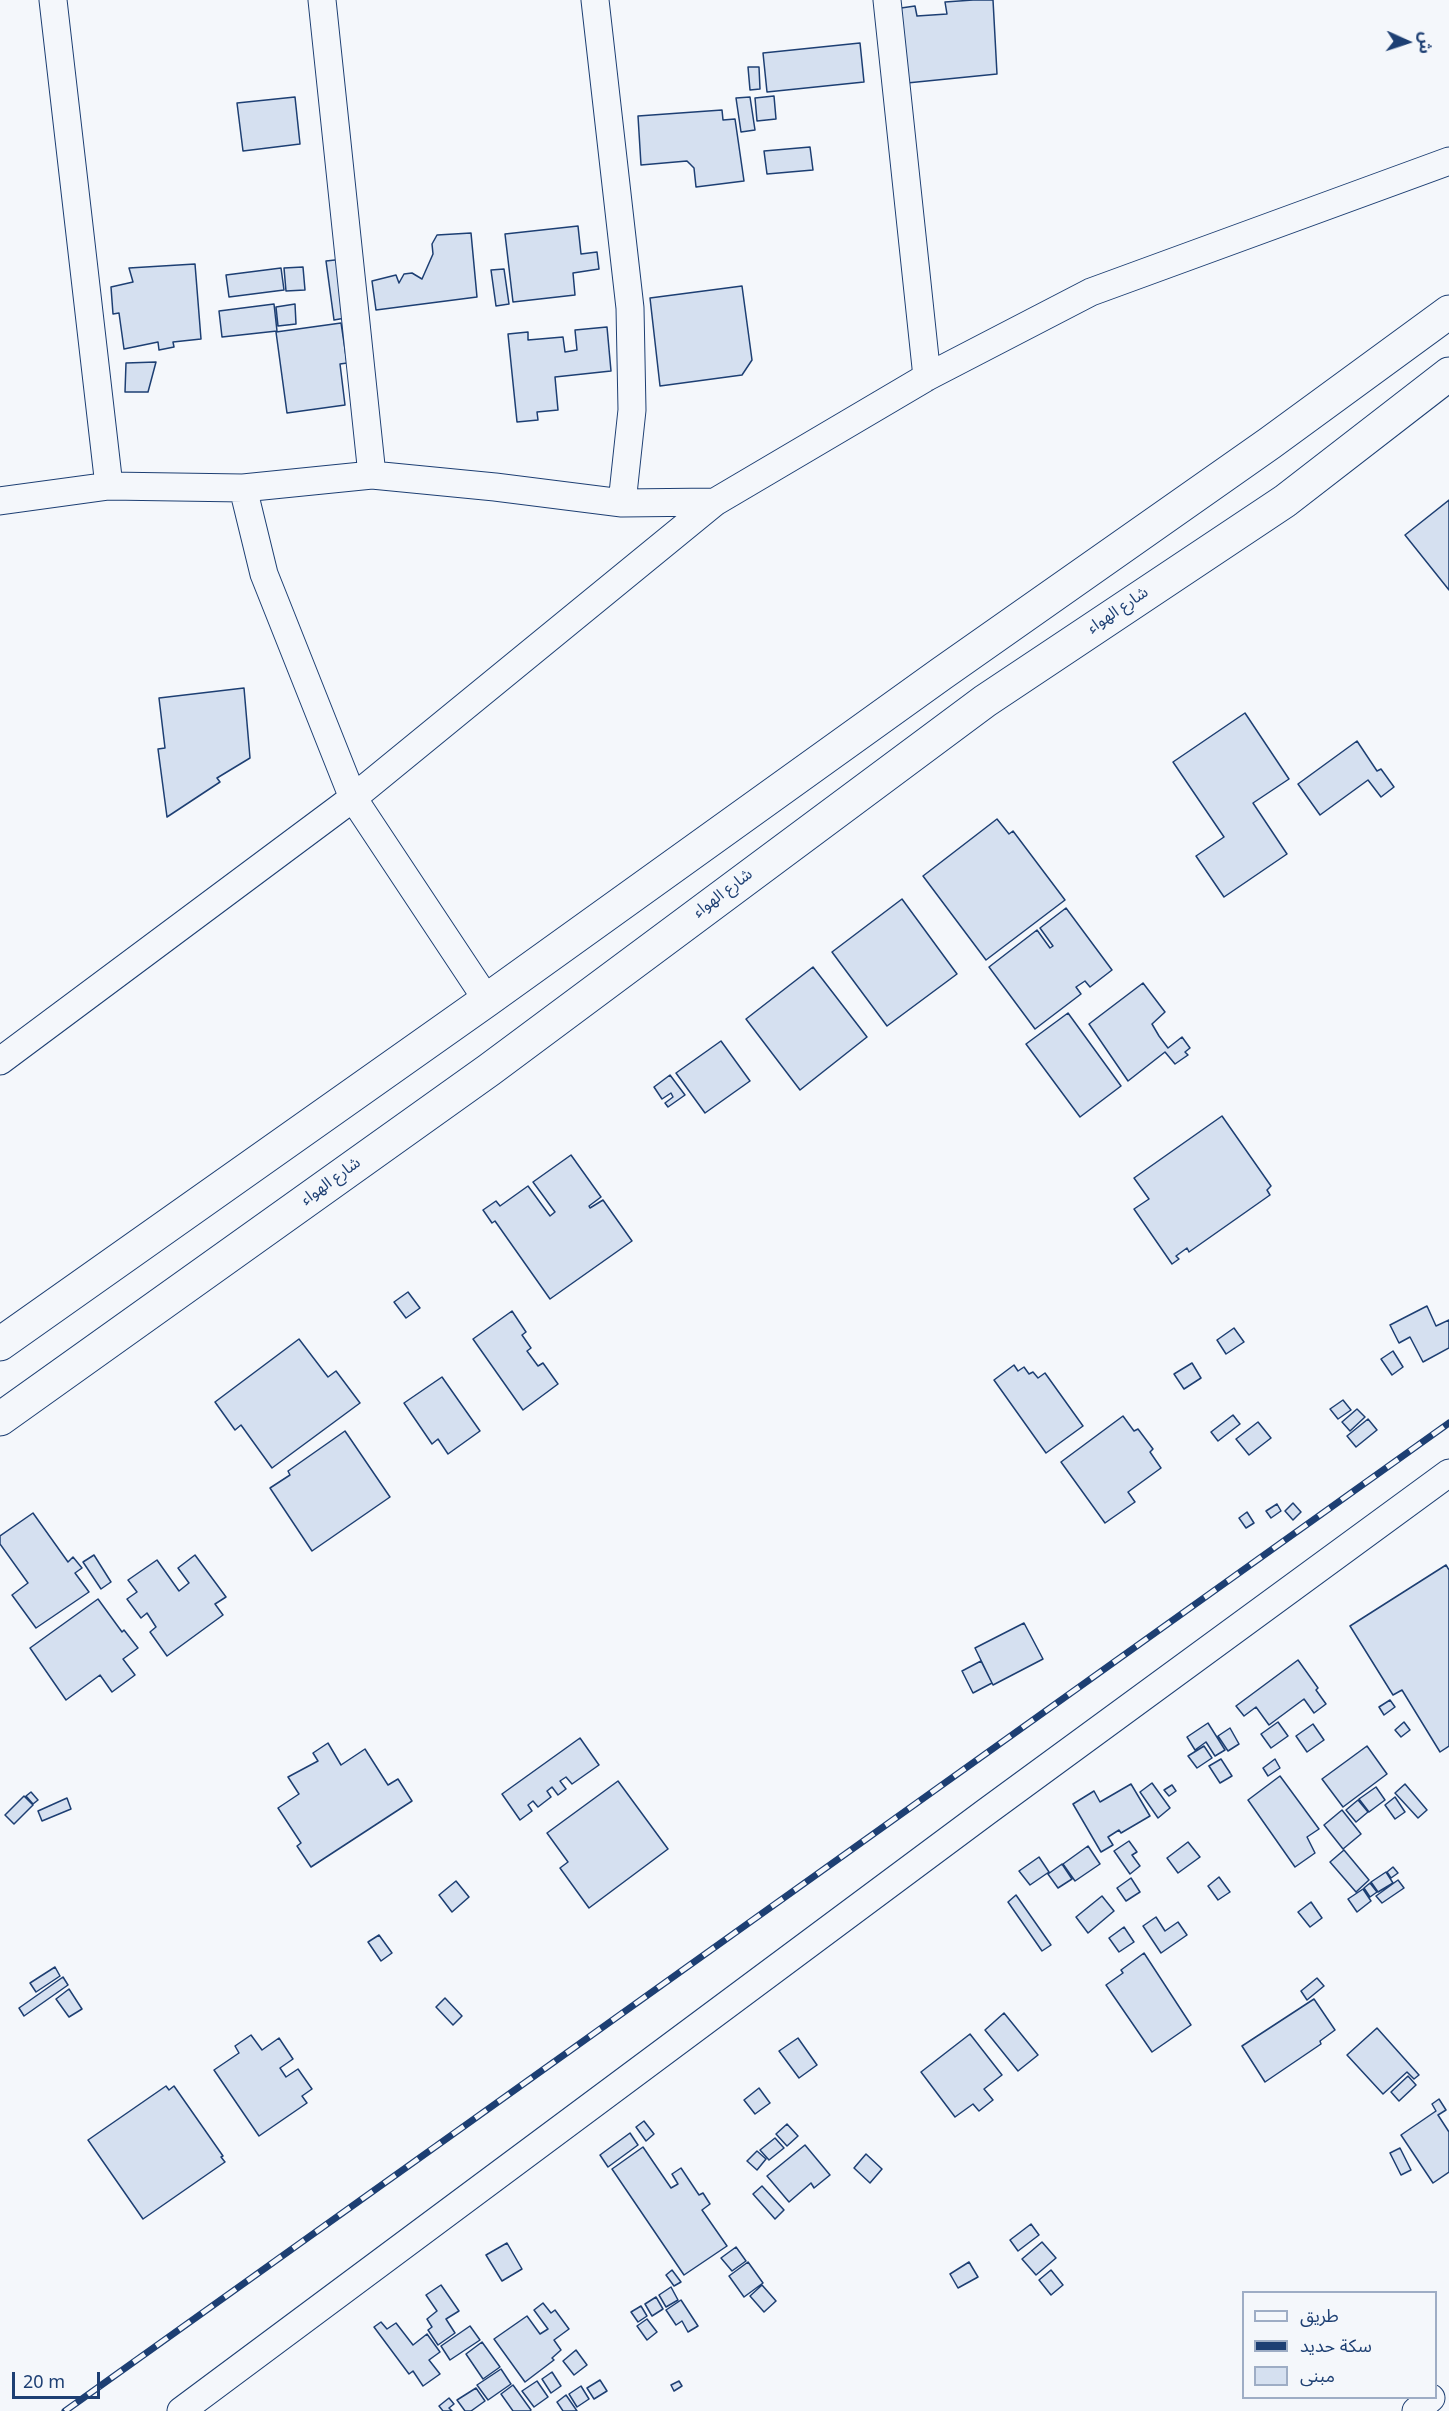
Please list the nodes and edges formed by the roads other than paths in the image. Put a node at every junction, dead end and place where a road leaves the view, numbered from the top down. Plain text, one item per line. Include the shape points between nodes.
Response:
1 (53, 0) edge
2 (322, 0) edge
3 (596, 0) edge
4 (887, 0) edge
5 (1449, 161) edge
6 (1449, 312) edge
7 (1449, 374) edge
8 (927, 377) junction
9 (372, 476) junction
10 (109, 486) junction
11 (243, 488) junction
12 (0, 501) edge
13 (715, 502) junction
14 (622, 503) junction
15 (353, 798) junction
16 (487, 1000) junction
17 (0, 1061) edge
18 (0, 1344) edge
19 (0, 1419) edge
20 (1449, 1473) edge
21 (1449, 2381) edge
22 (1437, 2393) edge
23 (1429, 2399) edge
24 (183, 2410) edge
25 (1416, 2411) edge

1 - 10 street
2 - 9 street
3 - 14 street via 633,359
4 - 8 street
5 - 8 street via 1092,292
6 - 16 main road
7 - 19 main road, شارع الهواء via 1285,501 985,701 480,1077
8 - 13 street
9 - 11 street
9 - 14 street
10 - 11 street
10 - 12 street
11 - 15 street via 264,574
13 - 14 street
13 - 15 street
15 - 16 street
15 - 17 street
16 - 18 main road
20 - 24 street
21 - 22 street
23 - 25 street

